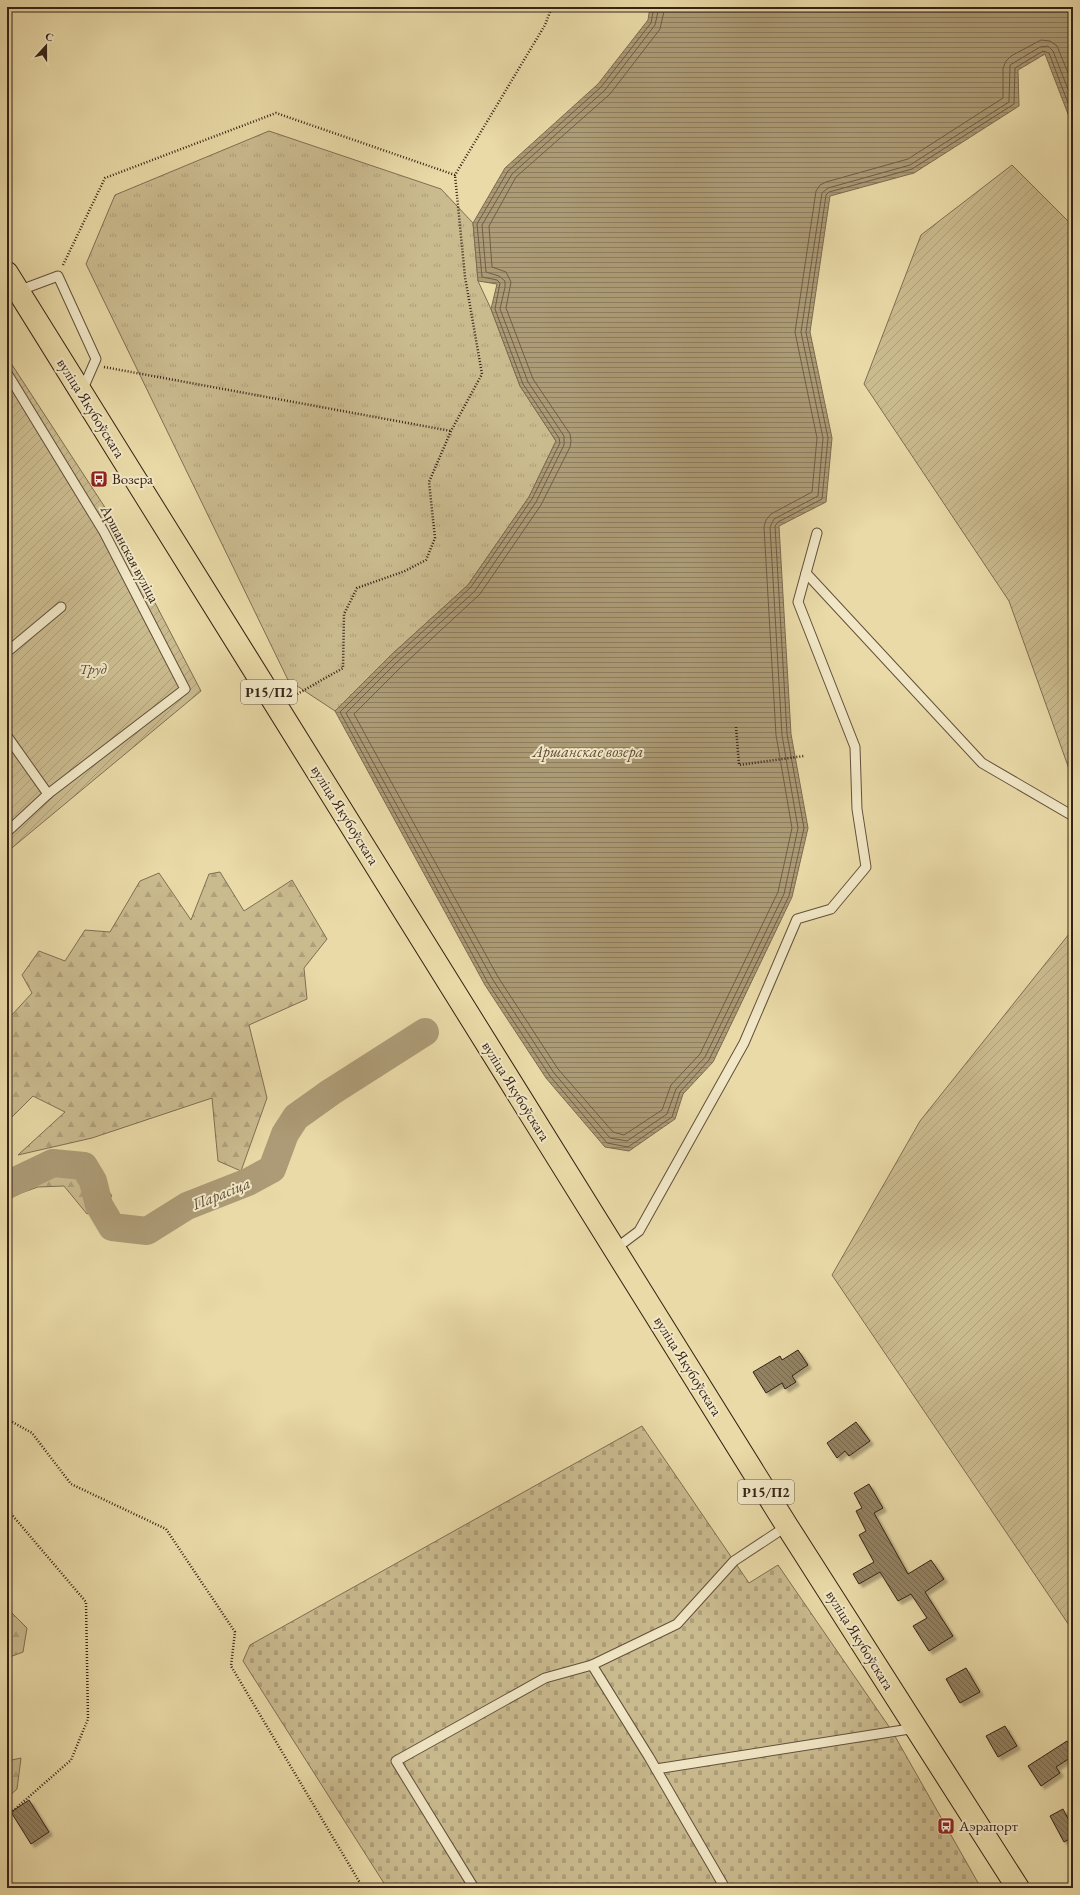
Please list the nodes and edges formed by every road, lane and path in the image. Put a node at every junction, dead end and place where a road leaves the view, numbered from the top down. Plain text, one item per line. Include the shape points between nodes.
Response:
1 (552, 7) edge
2 (455, 175) junction
3 (7, 273) edge
4 (58, 276) junction
5 (18, 291) junction
6 (94, 365) junction
7 (7, 372) edge
8 (81, 392) junction
9 (451, 431) junction
10 (817, 533) dead end
11 (806, 573) junction
12 (61, 607) dead end
13 (7, 652) edge
14 (277, 705) junction
15 (736, 727) dead end
16 (7, 736) edge
17 (804, 756) dead end
18 (48, 794) junction
19 (1073, 816) edge
20 (7, 832) edge
21 (615, 1249) junction
22 (7, 1419) edge
23 (7, 1509) edge
24 (787, 1526) junction
25 (592, 1665) junction
26 (916, 1728) junction
27 (656, 1768) junction
28 (7, 1816) edge
29 (363, 1888) edge
30 (474, 1888) edge
31 (725, 1888) edge
32 (1018, 1888) edge

1 - 2 path via 545,26
2 - 4 path via 276,113 105,178
2 - 9 path via 465,277 482,374
3 - 5 main road, Р15/П2
4 - 5 lane
4 - 6 lane via 96,359
5 - 8 main road, вуліца Якубоўскага / Р15/П2
6 - 8 lane
6 - 9 path
7 - 18 lane, Аршанская вуліца via 104,532 185,689
8 - 14 main road, вуліца Якубоўскага / Р15/П2
9 - 14 path via 429,482 435,538 426,560 405,571 357,588 344,614 343,668
10 - 11 lane
11 - 19 lane via 982,763
11 - 21 lane via 798,602 855,747 857,809 866,867 831,909 796,919 744,1043 639,1231
12 - 13 lane
14 - 21 main road, вуліца Якубоўскага / Р15/П2
15 - 17 path via 739,765
16 - 18 lane
18 - 20 lane
21 - 24 main road, вуліца Якубоўскага / Р15/П2
22 - 29 path via 32,1433 71,1484 166,1529 235,1632 231,1666
23 - 28 path via 86,1602 88,1719 71,1760
24 - 25 lane via 734,1561 677,1624
24 - 26 main road, вуліца Якубоўскага / Р15/П2
25 - 27 lane
25 - 30 lane via 545,1678 396,1761
26 - 27 lane
26 - 32 main road, вуліца Якубоўскага / Р15/П2
27 - 31 lane

